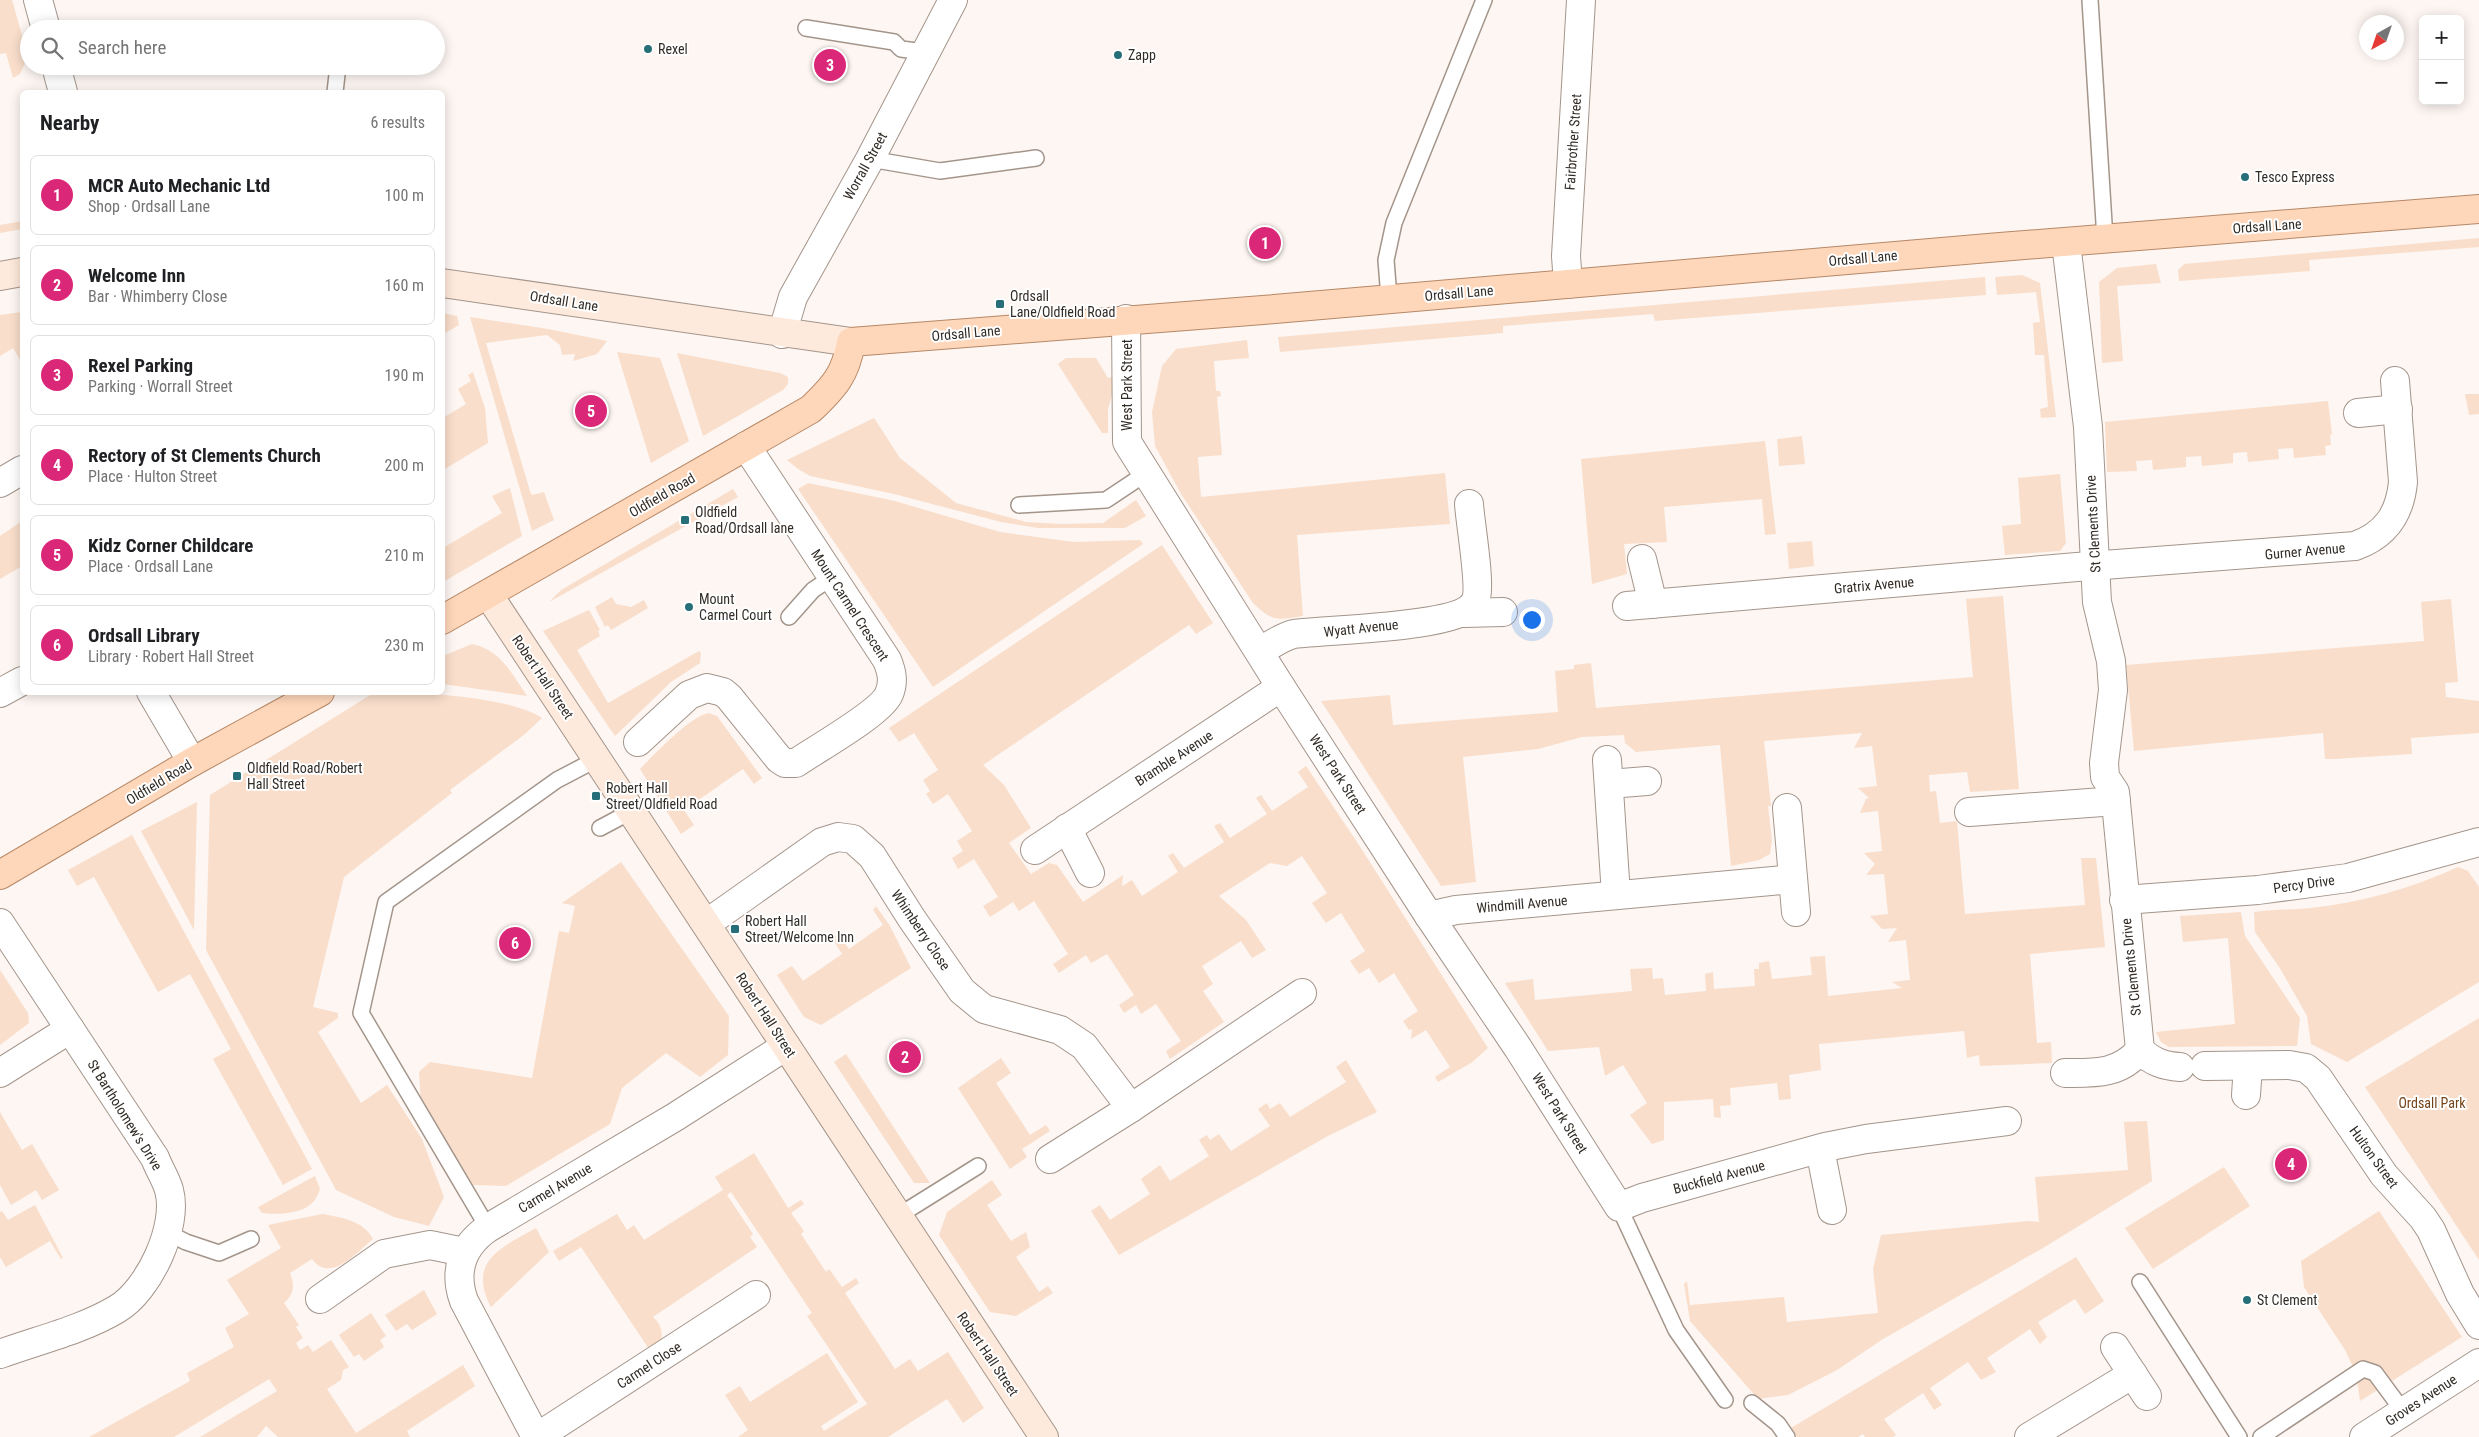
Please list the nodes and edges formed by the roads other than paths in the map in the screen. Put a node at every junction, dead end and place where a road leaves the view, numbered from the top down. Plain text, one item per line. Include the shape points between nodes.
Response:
1 (38, 0) edge
2 (953, 0) edge
3 (1484, 0) edge
4 (1581, 0) edge
5 (2090, 0) edge
6 (44, 20) edge
7 (806, 28) dead end
8 (925, 52) junction
9 (58, 75) edge
10 (337, 75) edge
11 (62, 90) edge
12 (335, 90) edge
13 (1036, 158) dead end
14 (870, 159) junction
15 (2479, 208) edge
16 (2105, 239) junction
17 (2066, 243) junction
18 (20, 272) edge
19 (0, 276) edge
20 (445, 283) edge
21 (1568, 284) junction
22 (1389, 298) junction
23 (1126, 319) junction
24 (782, 334) junction
25 (851, 342) junction
26 (2395, 381) dead end
27 (2398, 409) junction
28 (2358, 413) dead end
29 (746, 446) junction
30 (20, 471) edge
31 (1145, 474) junction
32 (0, 483) edge
33 (1469, 504) dead end
34 (1019, 505) dead end
35 (1642, 559) dead end
36 (2095, 567) junction
37 (831, 578) junction
38 (488, 594) junction
39 (1503, 612) dead end
40 (1464, 613) junction
41 (789, 617) dead end
42 (445, 618) edge
43 (1260, 651) junction
44 (20, 682) edge
45 (1281, 687) junction
46 (0, 692) edge
47 (153, 695) edge
48 (315, 695) edge
49 (638, 742) dead end
50 (597, 759) junction
51 (192, 762) junction
52 (1648, 781) dead end
53 (2116, 801) junction
54 (1787, 808) dead end
55 (632, 811) junction
56 (1969, 812) dead end
57 (600, 828) dead end
58 (1067, 828) junction
59 (2479, 842) edge
60 (1035, 850) dead end
61 (1090, 873) dead end
62 (0, 875) edge
63 (1793, 879) junction
64 (1616, 895) junction
65 (2124, 900) junction
66 (1796, 912) dead end
67 (1429, 916) junction
68 (0, 923) edge
69 (706, 924) junction
70 (1302, 993) dead end
71 (70, 1029) junction
72 (786, 1046) junction
73 (2140, 1050) junction
74 (2248, 1066) junction
75 (0, 1073) edge
76 (2065, 1073) dead end
77 (2246, 1095) dead end
78 (1132, 1108) junction
79 (2007, 1121) dead end
80 (1820, 1149) junction
81 (1050, 1159) dead end
82 (978, 1166) dead end
83 (1619, 1207) junction
84 (1832, 1210) dead end
85 (898, 1216) junction
86 (488, 1228) junction
87 (168, 1233) junction
88 (251, 1238) dead end
89 (464, 1252) junction
90 (2140, 1282) dead end
91 (756, 1295) dead end
92 (320, 1299) dead end
93 (2479, 1325) edge
94 (2115, 1347) dead end
95 (0, 1354) edge
96 (2479, 1363) edge
97 (1725, 1400) dead end
98 (1752, 1403) dead end
99 (2403, 1411) junction
100 (536, 1437) edge
101 (544, 1437) edge
102 (1044, 1437) edge
103 (1787, 1437) edge
104 (2029, 1437) edge
105 (2238, 1437) edge
106 (2261, 1437) edge
107 (2364, 1437) edge

1 - 6 street
2 - 8 street, Worrall Street
3 - 22 lane via 1394,223 1386,260
4 - 21 street, Fairbrother Street via 1566,256
5 - 16 lane
7 - 8 lane via 894,42 901,49
8 - 14 street, Worrall Street
9 - 11 street
10 - 12 lane
13 - 14 lane via 940,171
14 - 24 street, Worrall Street via 793,297
15 - 16 main road, Ordsall Lane
16 - 17 main road, Ordsall Lane
17 - 21 main road, Ordsall Lane
17 - 36 street, St Clements Drive via 2088,427
18 - 19 street
20 - 24 street, Ordsall Lane
21 - 22 main road, Ordsall Lane
22 - 23 main road, Ordsall Lane
23 - 25 main road, Ordsall Lane
23 - 31 street, West Park Street via 1127,442
24 - 25 street, Ordsall Lane
25 - 29 main road, Oldfield Road via 848,363 827,394 811,409
26 - 27 street, Gurner Avenue
27 - 28 street
27 - 36 street, Gurner Avenue via 2402,498 2388,526 2368,542 2342,548
29 - 37 street, Mount Carmel Crescent
29 - 38 main road, Oldfield Road
30 - 32 street
31 - 34 lane via 1106,500
31 - 43 street, West Park Street
33 - 40 street via 1477,587 1475,602
35 - 36 street, Gratrix Avenue via 1640,605
36 - 53 street, St Clements Drive via 2097,602 2111,661 2113,690 2105,777 2115,792
37 - 41 lane via 813,590
37 - 49 street, Mount Carmel Crescent via 887,660 892,683 880,706 796,763 785,763 779,759 730,697 715,689 697,690 689,695
38 - 42 main road, Oldfield Road
38 - 50 street, Robert Hall Street
39 - 40 street, Wyatt Avenue
40 - 43 street, Wyatt Avenue via 1437,621 1292,634
43 - 45 street, West Park Street
44 - 46 street
45 - 58 street, Bramble Avenue
45 - 67 street, West Park Street
47 - 51 street
48 - 51 main road, Oldfield Road
50 - 55 street, Robert Hall Street
50 - 86 lane via 557,780 386,902 361,1013
51 - 62 main road, Oldfield Road
52 - 64 street via 1608,772
53 - 56 street
53 - 65 street, St Clements Drive
54 - 63 street
55 - 57 lane
55 - 69 street, Robert Hall Street
58 - 60 street, Bramble Avenue
58 - 61 street
59 - 65 street, Percy Drive via 2348,878 2258,890
63 - 64 street, Windmill Avenue
63 - 66 street
64 - 67 street, Windmill Avenue via 1456,910
65 - 73 street, St Clements Drive
67 - 83 street, West Park Street
68 - 71 street, St Bartholomew's Drive
69 - 72 street, Robert Hall Street
69 - 78 street, Whimberry Close via 822,842 838,837 854,839 872,856 962,991 984,1009 1060,1030 1084,1046
70 - 78 street
71 - 75 street
71 - 87 street, St Bartholomew's Drive via 155,1158 169,1190 171,1212
72 - 85 street, Robert Hall Street
72 - 86 street, Carmel Avenue
73 - 74 street, Hulton Street via 2168,1066
73 - 76 street via 2130,1062 2107,1071
74 - 77 street
74 - 93 street, Hulton Street via 2289,1065 2306,1068 2318,1078 2384,1175 2431,1230 2460,1294
78 - 81 street
79 - 80 street, Buckfield Avenue via 1866,1139
80 - 83 street, Buckfield Avenue
80 - 84 street
82 - 85 lane
83 - 97 lane via 1676,1330
85 - 102 street, Robert Hall Street
86 - 89 street, Carmel Avenue
87 - 88 lane via 219,1253
87 - 95 street, St Bartholomew's Drive via 146,1277 119,1308 82,1325
89 - 92 street via 430,1245 384,1254
89 - 100 street via 459,1276 464,1301
90 - 105 lane
91 - 101 street, Carmel Close via 548,1430
94 - 104 street via 2140,1385
96 - 99 street, Groves Avenue
98 - 103 lane via 1778,1424
99 - 106 lane via 2375,1373 2364,1369
99 - 107 street, Groves Avenue

